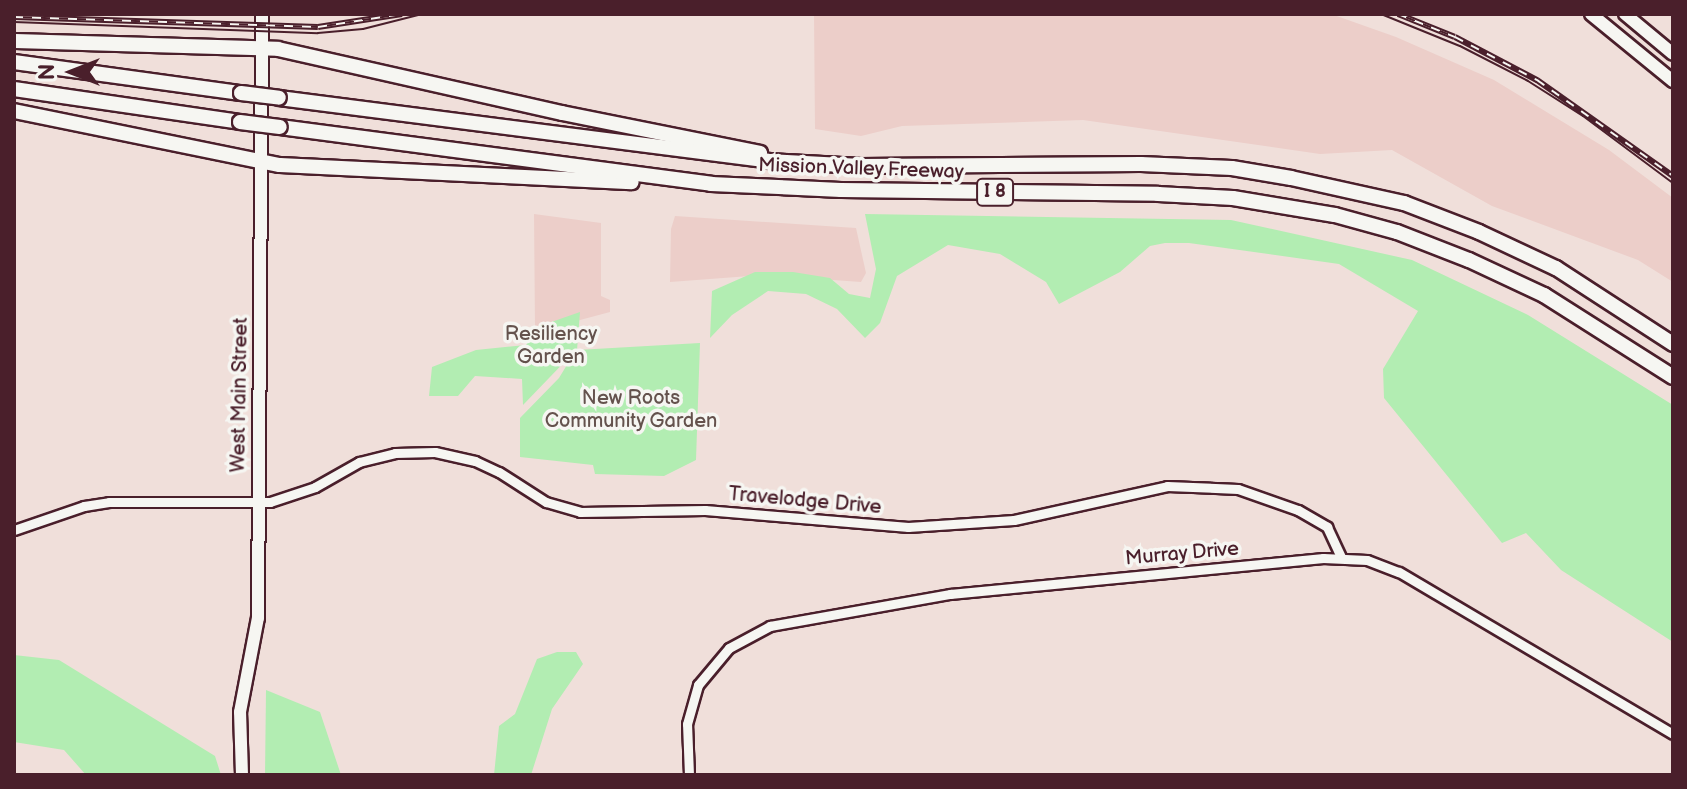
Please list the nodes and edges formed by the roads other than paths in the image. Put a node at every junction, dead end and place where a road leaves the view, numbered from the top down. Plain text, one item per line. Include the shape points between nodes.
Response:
1 (262, 14) edge
2 (1591, 14) edge
3 (1625, 14) edge
4 (14, 41) edge
5 (262, 47) junction
6 (1673, 54) edge
7 (14, 62) edge
8 (1673, 81) edge
9 (14, 89) edge
10 (14, 111) edge
11 (262, 163) junction
12 (823, 165) junction
13 (711, 184) junction
14 (1673, 344) edge
15 (1673, 377) edge
16 (258, 503) junction
17 (14, 530) edge
18 (1341, 557) junction
19 (1673, 734) edge
20 (242, 775) edge
21 (689, 775) edge

1 - 5 main road, West Main Street
2 - 8 main road
3 - 6 main road
4 - 5 highway
5 - 11 main road, West Main Street
5 - 12 highway
7 - 12 highway, Mission Valley Freeway / I 8, bridge via 677,152
9 - 13 highway, Mission Valley Freeway / I 8, bridge
10 - 11 highway
11 - 13 highway
11 - 16 main road, West Main Street
12 - 14 highway, Mission Valley Freeway / I 8 via 1141,164 1232,168 1347,187 1404,203 1556,268
13 - 15 highway, Mission Valley Freeway / I 8 via 1158,194 1233,198 1335,215 1397,232 1544,295
16 - 17 street, Travelodge Drive via 84,506
16 - 18 street, Travelodge Drive via 315,487 359,462 422,452 475,461 546,502 580,512 705,510 908,527 1001,522 1167,486 1197,485 1238,489 1298,510 1327,527
16 - 20 main road, West Main Street via 258,618 238,727
18 - 19 street, Murray Drive via 1399,572
18 - 21 street, Murray Drive via 950,594 781,623 748,635 720,656 698,685 689,708

